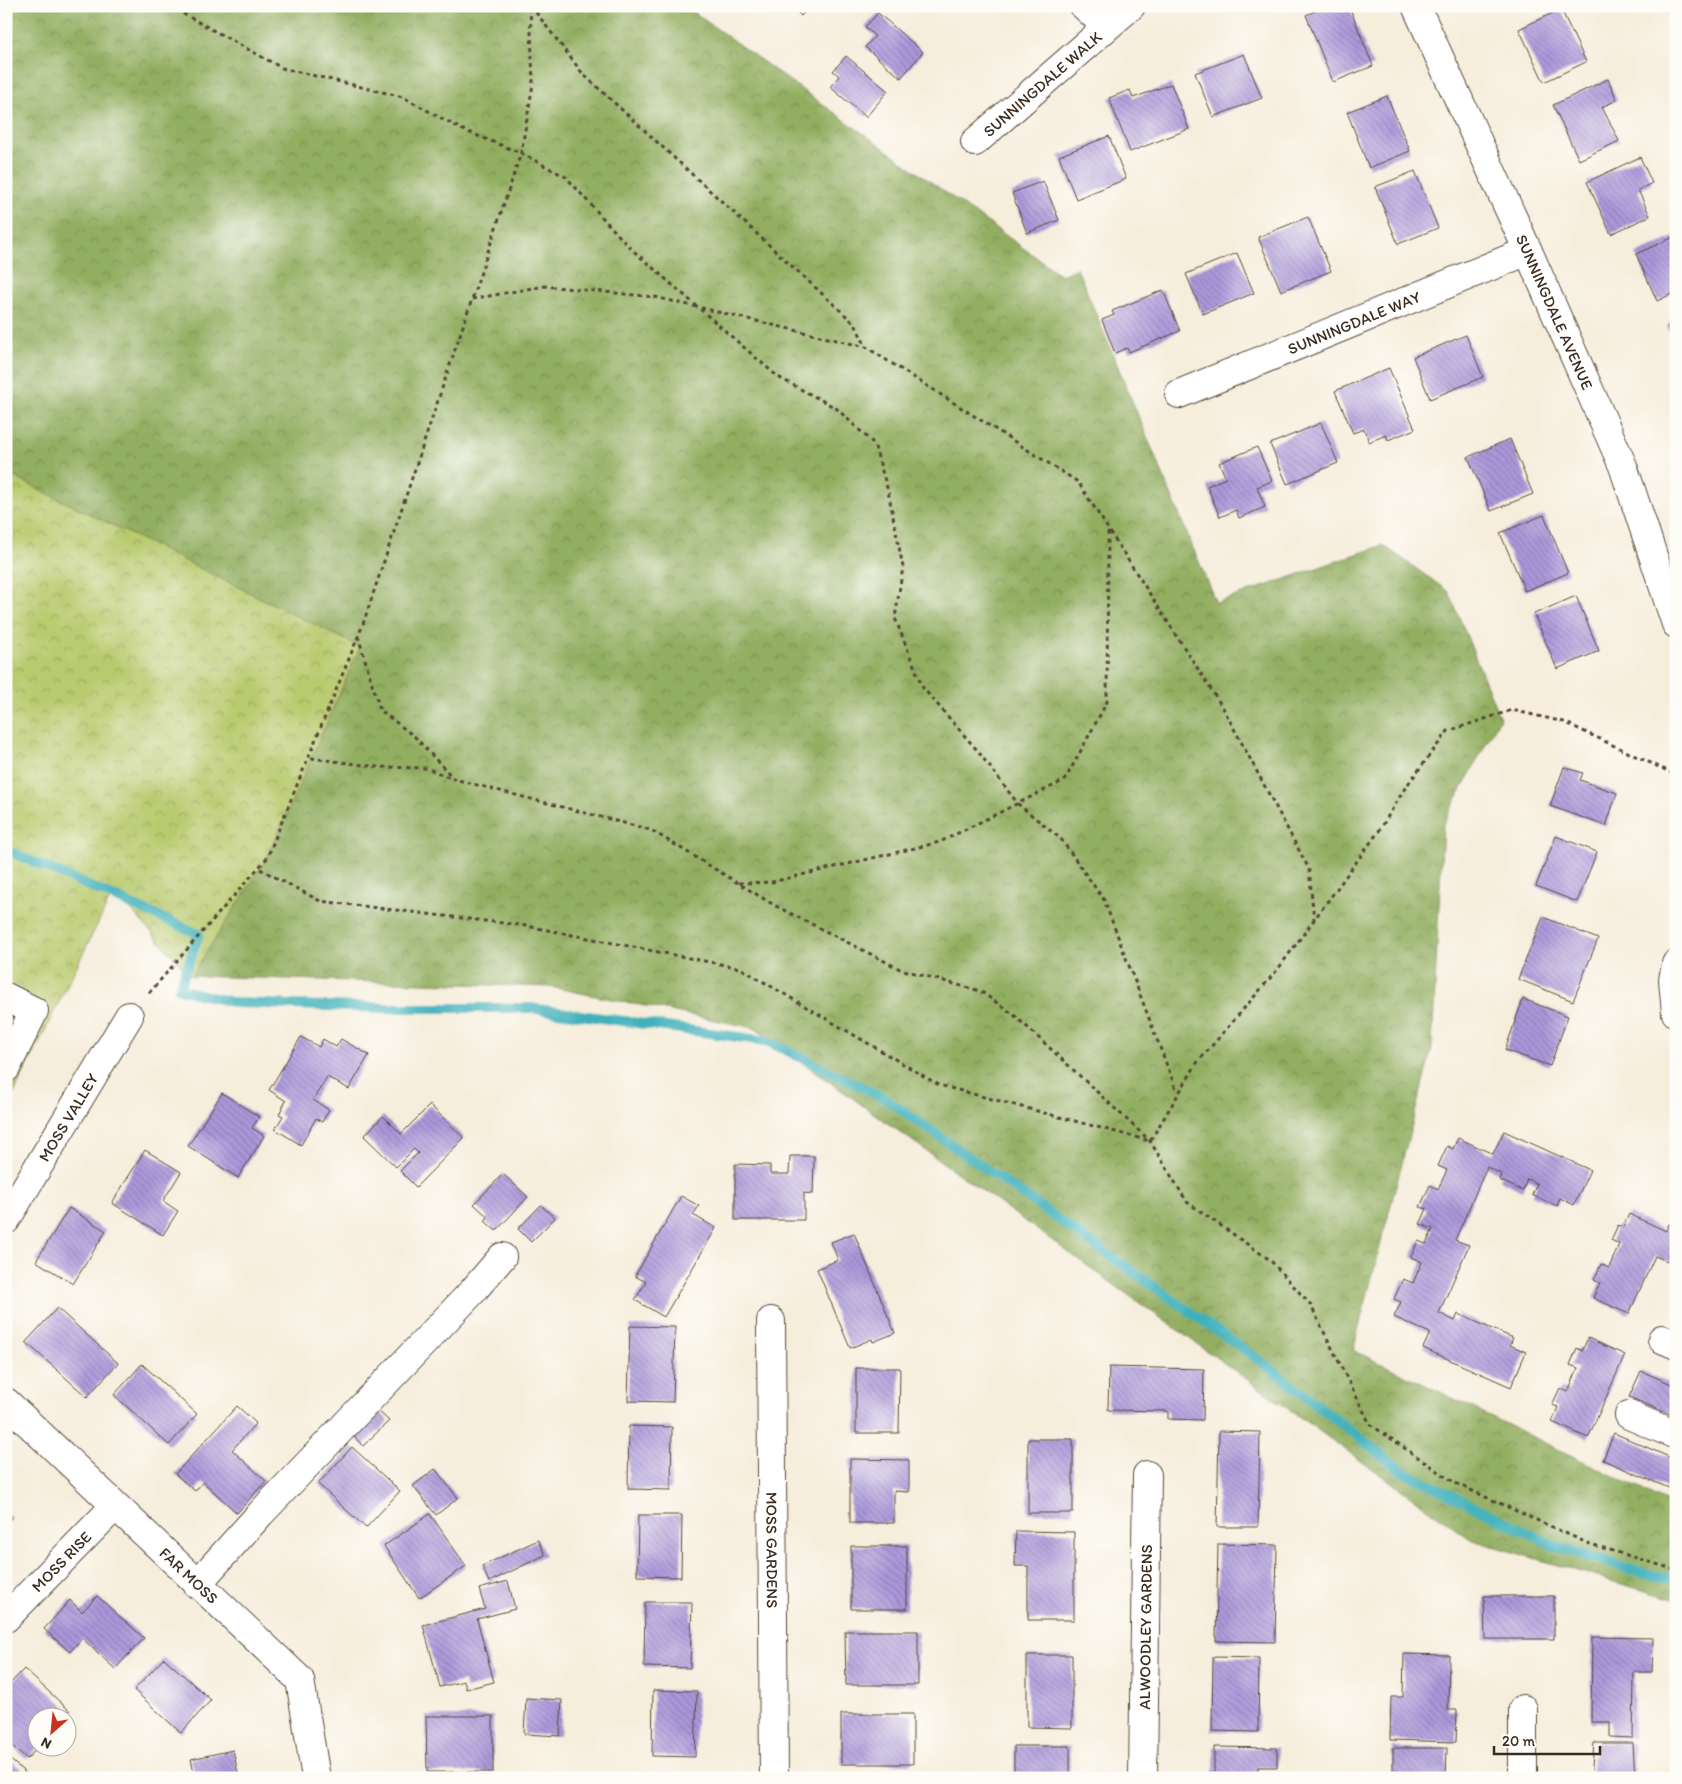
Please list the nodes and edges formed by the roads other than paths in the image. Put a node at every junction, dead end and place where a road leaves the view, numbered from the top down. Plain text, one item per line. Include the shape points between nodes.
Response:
1 (1084, 6) edge
2 (1131, 6) edge
3 (1416, 6) edge
4 (1106, 26) junction
5 (975, 142) dead end
6 (1528, 251) junction
7 (1179, 394) dead end
8 (1676, 624) edge
9 (1676, 964) edge
10 (6, 997) edge
11 (1676, 1013) edge
12 (130, 1016) road end
13 (6, 1068) edge
14 (6, 1220) edge
15 (502, 1257) dead end
16 (771, 1321) dead end
17 (6, 1402) edge
18 (1629, 1415) dead end
19 (1676, 1435) edge
20 (1146, 1475) dead end
21 (115, 1506) junction
22 (197, 1584) junction
23 (6, 1618) edge
24 (1523, 1709) dead end
25 (316, 1778) edge
26 (774, 1778) edge
27 (1143, 1778) edge
28 (1523, 1778) edge

1 - 4 street
2 - 4 street, SUNNINGDALE WALK
3 - 6 street, SUNNINGDALE AVENUE
4 - 5 street, SUNNINGDALE WALK
6 - 7 street, SUNNINGDALE WAY
6 - 8 street, SUNNINGDALE AVENUE via 1623,466
9 - 11 street via 1673,980
10 - 13 street via 34,1011
12 - 14 street, MOSS VALLEY
15 - 22 street
16 - 26 street, MOSS GARDENS
17 - 21 street, FAR MOSS
18 - 19 street
20 - 27 street, ALWOODLEY GARDENS
21 - 22 street, FAR MOSS
21 - 23 street, MOSS RISE
22 - 25 street, FAR MOSS via 300,1680
24 - 28 street

